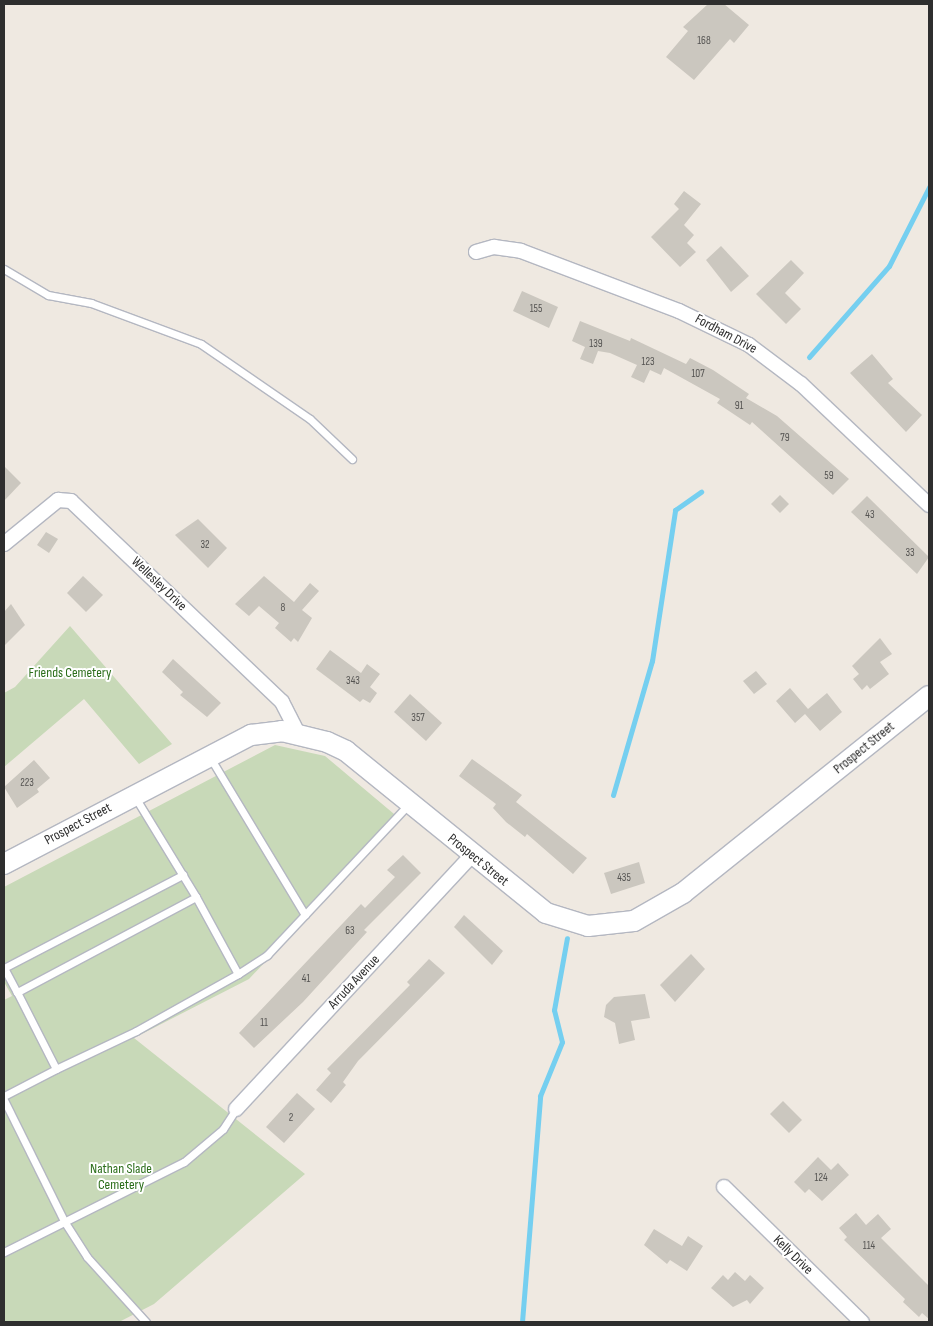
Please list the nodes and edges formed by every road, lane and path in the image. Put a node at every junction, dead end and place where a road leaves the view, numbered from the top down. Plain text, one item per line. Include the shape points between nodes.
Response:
1 (476, 252) dead end
2 (4, 269) edge
3 (352, 459) dead end
4 (929, 505) edge
5 (4, 544) edge
6 (929, 698) edge
7 (298, 733) junction
8 (209, 756) junction
9 (133, 795) junction
10 (410, 802) junction
11 (472, 855) junction
12 (4, 864) edge
13 (183, 874) junction
14 (196, 897) junction
15 (305, 915) junction
16 (4, 968) edge
17 (238, 974) junction
18 (17, 992) junction
19 (56, 1069) junction
20 (4, 1096) edge
21 (4, 1100) edge
22 (236, 1109) joint
23 (724, 1187) dead end
24 (64, 1222) junction
25 (4, 1252) edge
26 (146, 1322) edge
27 (862, 1322) edge

1 - 4 street, Fordham Drive via 494,247 521,251 679,311 749,345 802,384
2 - 3 lane via 48,295 91,304 201,344 310,419
5 - 7 street, Wellesley Drive via 58,500 71,500 282,702
6 - 11 street, Prospect Street via 683,893 634,921 588,926 546,913
7 - 8 street, Prospect Street via 282,731 251,735
7 - 10 street, Prospect Street via 346,751
8 - 9 street, Prospect Street
8 - 15 lane
9 - 12 street, Prospect Street
9 - 13 lane
10 - 11 street, Prospect Street
10 - 15 lane
11 - 22 street, Arruda Avenue
13 - 14 lane
13 - 16 lane
14 - 17 lane
14 - 18 lane
15 - 17 lane via 267,955
16 - 18 lane
17 - 19 lane
18 - 19 lane
19 - 20 lane
21 - 24 lane
22 - 24 lane via 223,1129 192,1156
23 - 27 street, Kelly Drive
24 - 25 lane
24 - 26 lane via 87,1257

